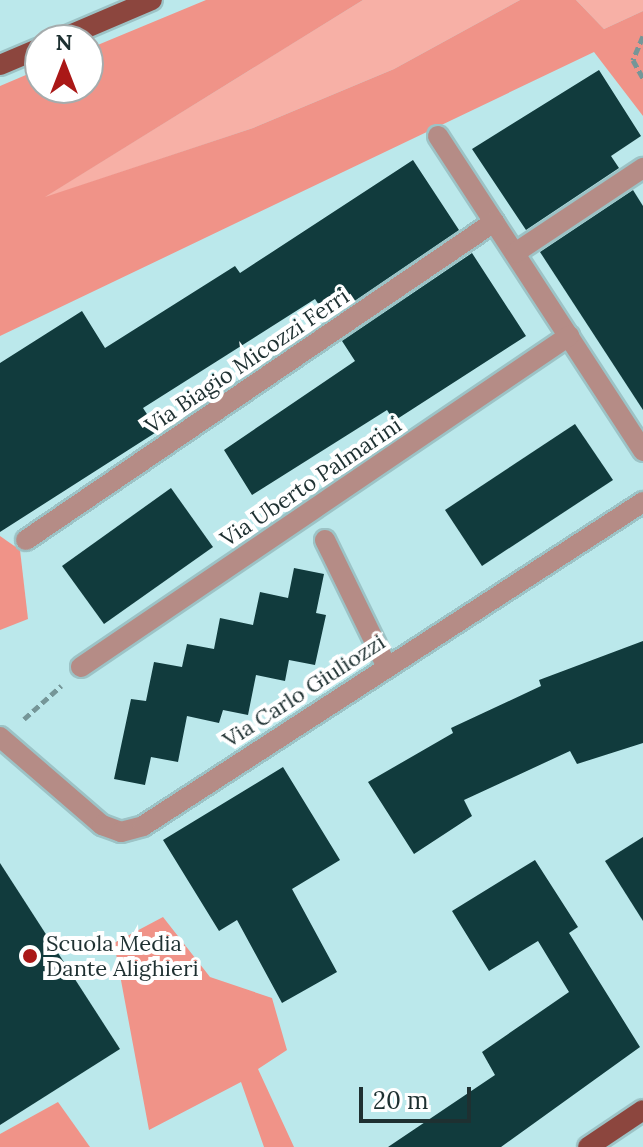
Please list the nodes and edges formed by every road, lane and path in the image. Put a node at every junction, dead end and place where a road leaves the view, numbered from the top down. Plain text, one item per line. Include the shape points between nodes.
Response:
1 (152, 0) edge
2 (96, 24) edge
3 (643, 36) edge
4 (24, 55) edge
5 (0, 65) edge
6 (643, 78) edge
7 (438, 136) dead end
8 (643, 168) edge
9 (494, 222) junction
10 (515, 253) junction
11 (569, 336) junction
12 (643, 451) edge
13 (643, 502) edge
14 (26, 540) dead end
15 (325, 540) dead end
16 (386, 665) junction
17 (81, 667) dead end
18 (56, 690) dead end
19 (23, 721) dead end
20 (0, 737) edge
21 (643, 1110) edge
22 (588, 1147) edge

1 - 2 main road
3 - 6 path via 633,60
4 - 5 main road
7 - 9 street
8 - 10 street
9 - 10 street
9 - 14 street, Via Biagio Micozzi Ferri
10 - 11 street
11 - 12 street
11 - 17 street, Via Uberto Palmarini
13 - 16 street, Via Carlo Giuliozzi
15 - 16 street
16 - 20 street, Via Carlo Giuliozzi via 143,826 121,832 102,825
18 - 19 path
21 - 22 main road

